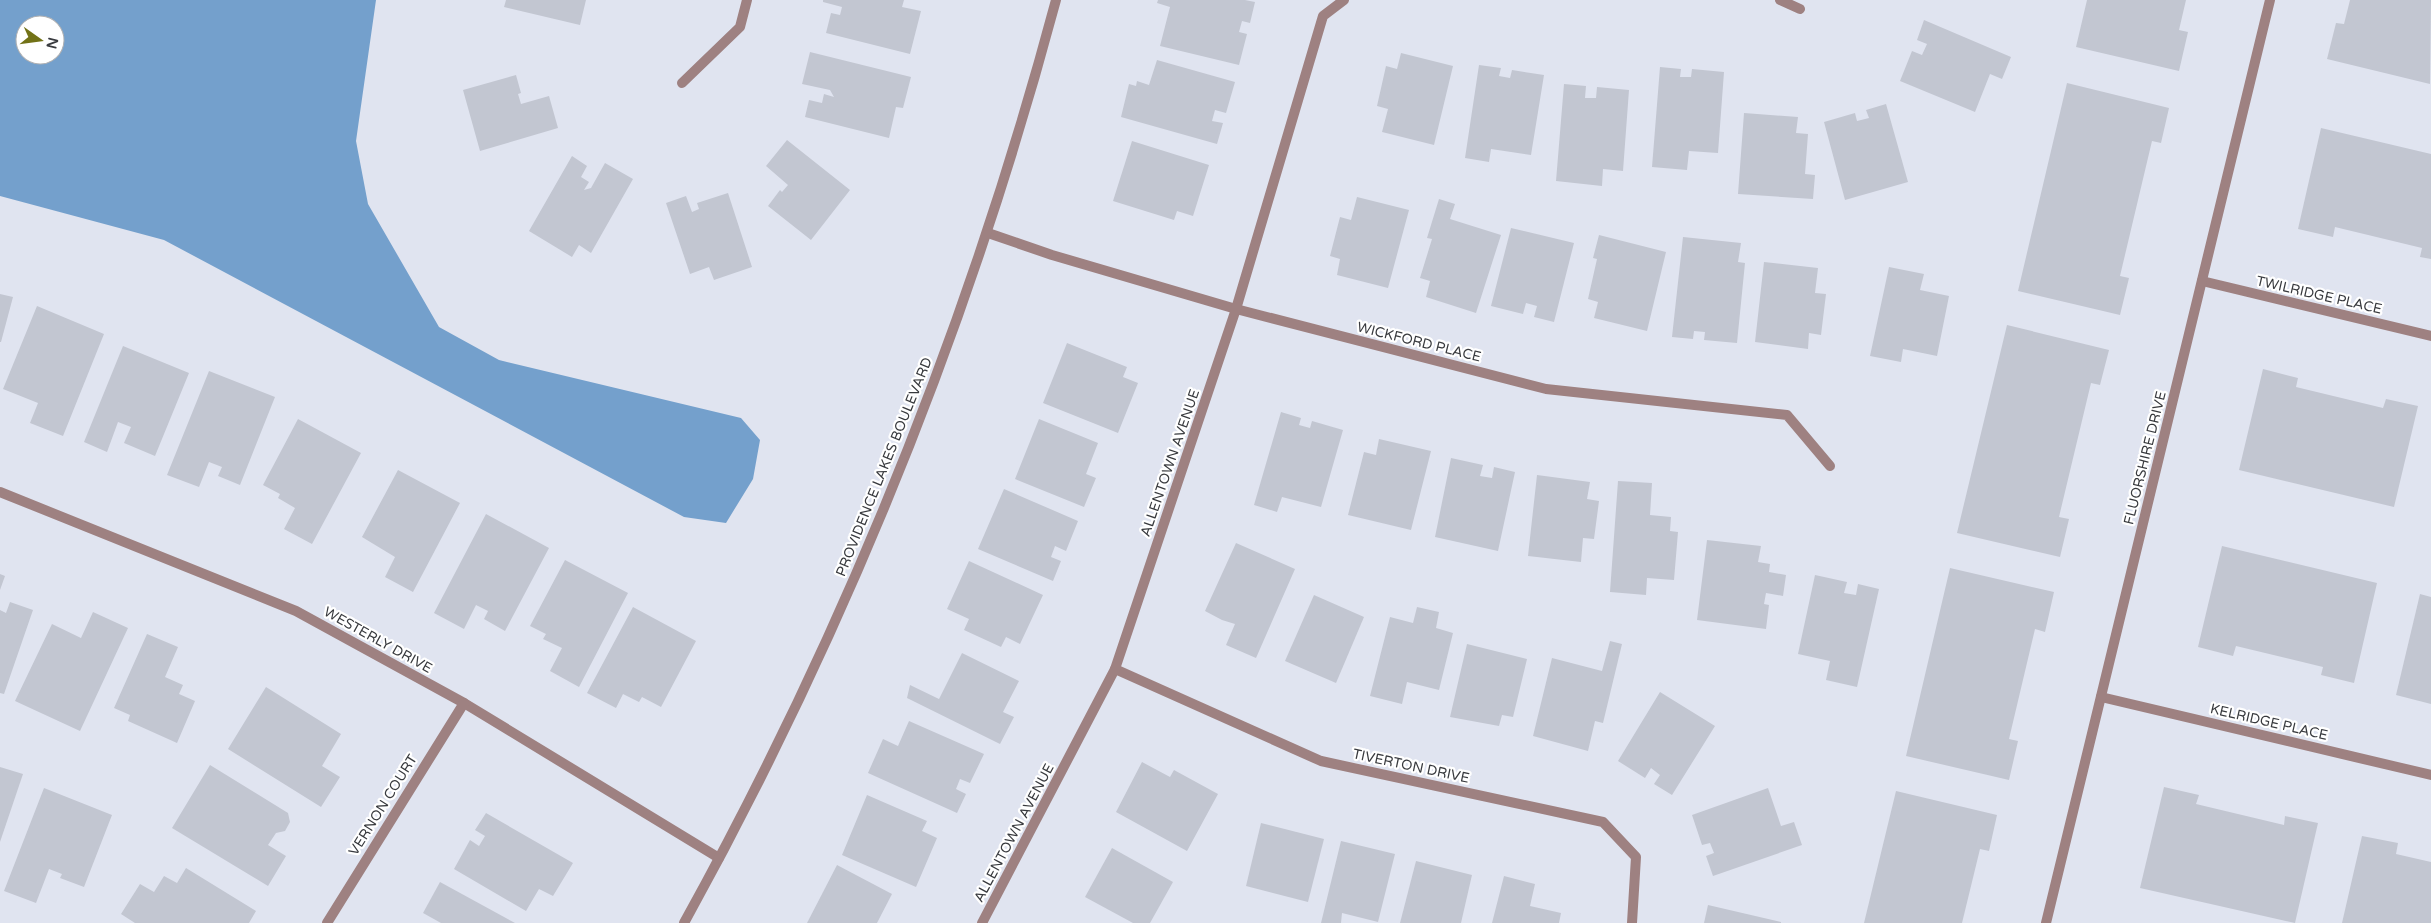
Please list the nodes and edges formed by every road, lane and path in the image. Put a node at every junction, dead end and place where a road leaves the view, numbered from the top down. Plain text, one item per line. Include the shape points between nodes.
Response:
1 (747, 0) edge
2 (1056, 0) edge
3 (1344, 0) edge
4 (1780, 0) edge
5 (2270, 0) edge
6 (1800, 9) dead end
7 (682, 83) dead end
8 (988, 233) junction
9 (2202, 281) junction
10 (1236, 309) junction
11 (2431, 336) edge
12 (1830, 466) dead end
13 (0, 492) edge
14 (1115, 669) junction
15 (2101, 696) junction
16 (464, 703) junction
17 (2431, 775) edge
18 (719, 858) junction
19 (327, 923) edge
20 (684, 923) edge
21 (982, 923) edge
22 (1632, 923) edge
23 (2046, 923) edge

1 - 7 street via 740,27
2 - 8 street, PROVIDENCE LAKES BOULEVARD
3 - 10 street, ALLENTOWN AVENUE via 1323,16
4 - 6 street
5 - 9 street, FLUORSHIRE DRIVE
8 - 10 street, WICKFORD PLACE
8 - 18 street, PROVIDENCE LAKES BOULEVARD via 933,386 872,537 798,700
9 - 11 street, TWILRIDGE PLACE
9 - 15 street, FLUORSHIRE DRIVE
10 - 12 street, WICKFORD PLACE via 1546,389 1787,415
10 - 14 street, ALLENTOWN AVENUE
13 - 16 street, WESTERLY DRIVE via 296,611
14 - 21 street, ALLENTOWN AVENUE
14 - 22 street, TIVERTON DRIVE via 1321,761 1603,822 1636,857
15 - 17 street, KELRIDGE PLACE
15 - 23 street, FLUORSHIRE DRIVE
16 - 18 street, WESTERLY DRIVE
16 - 19 street, VERNON COURT
18 - 20 street, PROVIDENCE LAKES BOULEVARD

